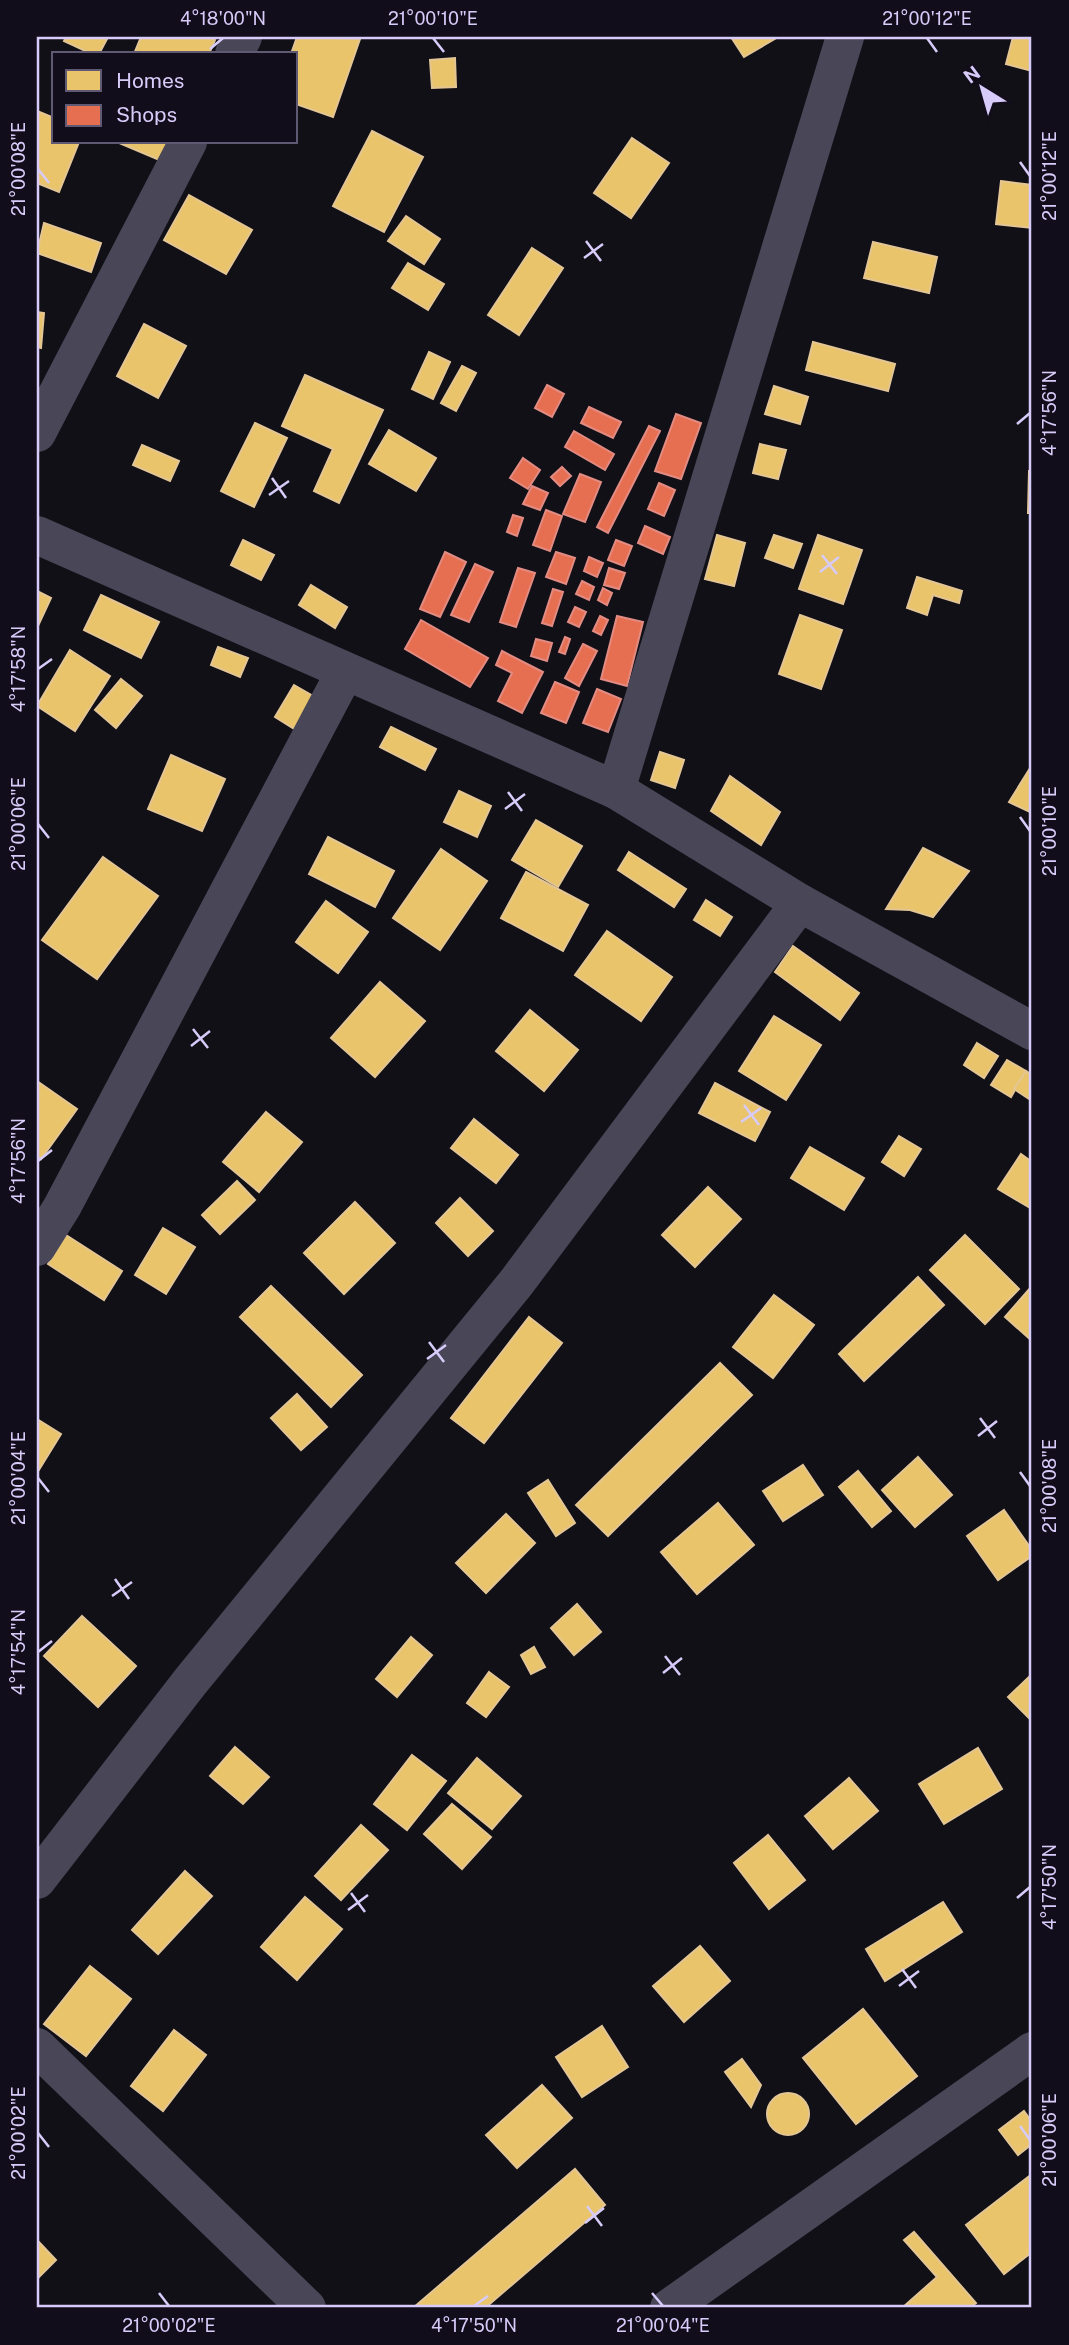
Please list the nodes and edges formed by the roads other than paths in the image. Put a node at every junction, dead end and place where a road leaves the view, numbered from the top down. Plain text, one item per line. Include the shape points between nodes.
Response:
1 (845, 37) edge
2 (187, 144) edge
3 (37, 433) edge
4 (37, 535) edge
5 (345, 672) junction
6 (615, 790) junction
7 (800, 903) junction
8 (1032, 1031) edge
9 (37, 1247) edge
10 (37, 1880) edge
11 (37, 2047) edge
12 (1032, 2051) edge
13 (307, 2308) edge
14 (669, 2308) edge

1 - 6 street
2 - 3 street
4 - 5 street
5 - 6 street
5 - 9 street
6 - 7 street
7 - 8 street
7 - 10 street via 516,1283 190,1682
11 - 13 street
12 - 14 street

